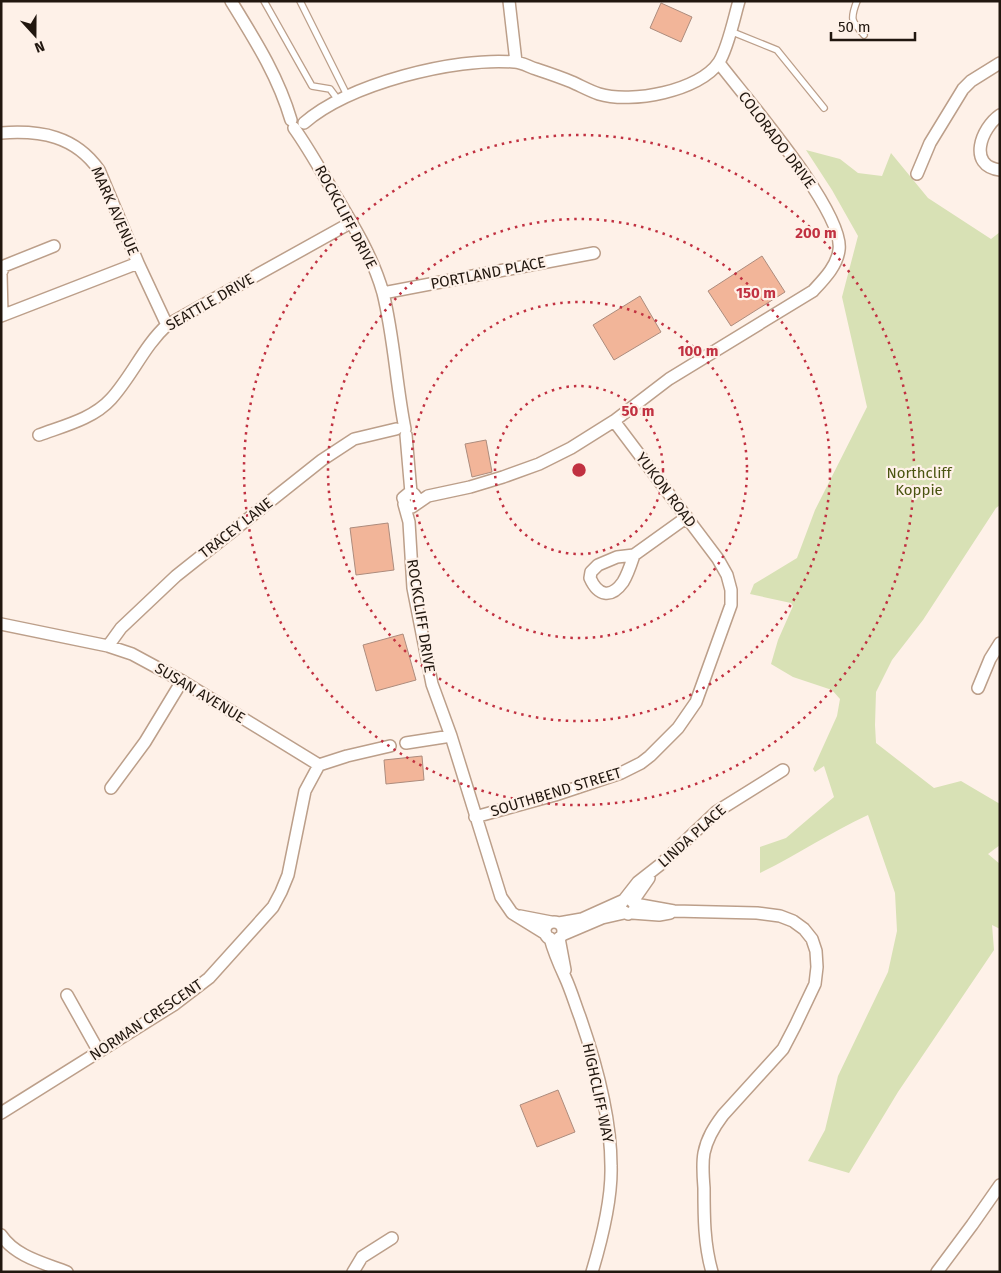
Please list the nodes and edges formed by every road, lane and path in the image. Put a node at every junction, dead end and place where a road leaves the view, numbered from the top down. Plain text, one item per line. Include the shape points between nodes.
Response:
1 (231, 1) edge
2 (264, 1) edge
3 (300, 1) edge
4 (509, 1) edge
5 (739, 1) edge
6 (857, 1) edge
7 (730, 31) junction
8 (864, 35) dead end
9 (516, 62) junction
10 (718, 63) junction
11 (1000, 63) edge
12 (343, 99) junction
13 (824, 108) dead end
14 (1000, 115) edge
15 (298, 122) junction
16 (1, 133) edge
17 (1000, 170) edge
18 (917, 174) dead end
19 (352, 222) junction
20 (54, 246) dead end
21 (594, 252) dead end
22 (138, 263) junction
23 (382, 293) junction
24 (2, 316) edge
25 (167, 325) junction
26 (614, 421) junction
27 (400, 433) junction
28 (39, 435) dead end
29 (411, 499) junction
30 (687, 517) junction
31 (634, 555) dead end
32 (718, 559) joint
33 (1, 624) edge
34 (1000, 643) edge
35 (108, 646) junction
36 (182, 681) junction
37 (978, 688) dead end
38 (451, 736) junction
39 (406, 743) dead end
40 (390, 746) dead end
41 (319, 765) junction
42 (783, 770) dead end
43 (111, 788) dead end
44 (475, 817) junction
45 (629, 905) junction
46 (516, 916) junction
47 (555, 923) junction
48 (554, 937) junction
49 (67, 995) dead end
50 (99, 1052) junction
51 (1, 1113) edge
52 (1000, 1185) edge
53 (392, 1238) dead end
54 (4, 1239) edge
55 (1, 1254) edge
56 (67, 1272) edge
57 (353, 1272) edge
58 (592, 1272) edge
59 (712, 1272) edge
60 (937, 1272) edge

1 - 15 street, ROCKCLIFF DRIVE
2 - 12 lane via 312,86 330,89
3 - 12 lane
4 - 9 street
5 - 7 street
6 - 8 lane via 852,21
7 - 10 street
7 - 13 lane via 777,50
9 - 10 street via 600,94 623,98 642,98 686,85 706,75
9 - 12 street via 460,63 416,73
10 - 26 street, COLORADO DRIVE via 813,186 839,237 835,263 813,291 669,379
11 - 18 street via 971,80 963,89 930,142
12 - 15 street
14 - 17 street via 983,137 979,152 990,169
15 - 19 street, ROCKCLIFF DRIVE via 306,144
16 - 22 street, MARK AVENUE via 57,137 70,142 91,158 100,170
19 - 23 street, ROCKCLIFF DRIVE via 373,265
19 - 25 street, SEATTLE DRIVE
20 - 24 street via 4,266 1,273
21 - 23 street, PORTLAND PLACE
22 - 24 street
22 - 25 street, MARK AVENUE
23 - 27 street, ROCKCLIFF DRIVE via 401,409
25 - 28 street, SEATTLE DRIVE via 145,349 110,400 88,416
26 - 29 street via 539,464 470,487
26 - 30 street, YUKON ROAD
27 - 29 street, ROCKCLIFF DRIVE
27 - 35 street, TRACEY LANE via 354,439 342,446 176,576 121,628
29 - 38 street, ROCKCLIFF DRIVE via 409,522 420,630 432,684
30 - 31 street
30 - 32 street, YUKON ROAD
32 - 44 street, SOUTHBEND STREET via 728,576 731,605 696,702 678,728 650,756 621,773
33 - 35 street, SUSAN AVENUE
34 - 37 street
35 - 36 street, SUSAN AVENUE via 132,654
36 - 41 street, SUSAN AVENUE
36 - 43 street
38 - 39 street
38 - 44 street
40 - 41 street
41 - 50 street, NORMAN CRESCENT via 305,791 288,875 273,907 193,992
42 - 45 street, LINDA PLACE via 716,812 638,882 628,894
44 - 46 street via 501,897
45 - 47 street
45 - 48 street
45 - 59 street via 659,915 674,911 780,916 804,929 812,938 816,951 818,967 814,984 783,1049 723,1115 708,1140 704,1155 704,1218
46 - 47 street
46 - 48 street
47 - 48 street, HIGHCLIFF WAY via 564,931
48 - 58 street, HIGHCLIFF WAY via 555,956 590,1050 610,1140 609,1190
49 - 50 street
50 - 51 street, NORMAN CRESCENT
52 - 60 street
53 - 57 street via 362,1257
54 - 55 street
54 - 56 street via 24,1255

